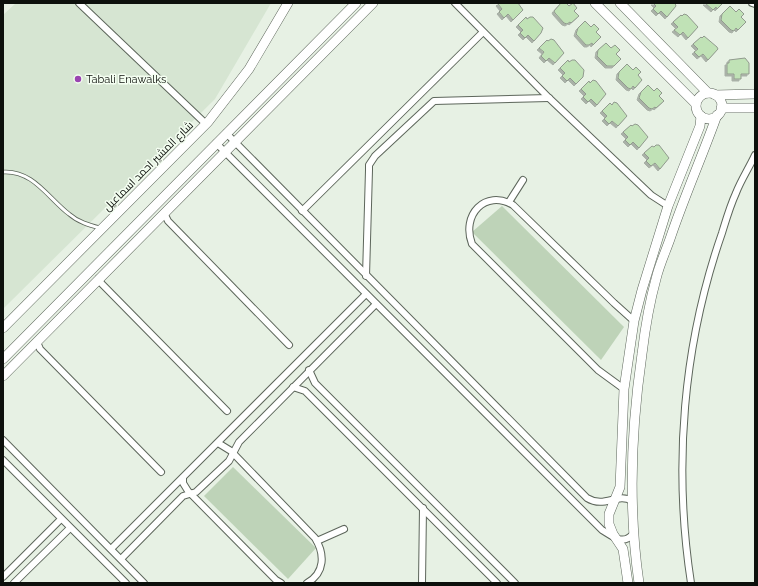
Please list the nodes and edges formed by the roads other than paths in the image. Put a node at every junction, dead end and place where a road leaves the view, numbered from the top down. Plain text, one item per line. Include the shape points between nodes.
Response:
1 (79, 3) edge
2 (288, 3) edge
3 (356, 3) edge
4 (373, 3) edge
5 (454, 3) edge
6 (595, 3) edge
7 (620, 3) edge
8 (483, 32) junction
9 (712, 94) junction
10 (755, 94) edge
11 (549, 98) junction
12 (696, 104) junction
13 (755, 108) edge
14 (719, 111) junction
15 (701, 116) junction
16 (206, 124) junction
17 (226, 133) junction
18 (235, 140) junction
19 (216, 143) junction
20 (226, 150) junction
21 (755, 155) edge
22 (3, 172) edge
23 (524, 180) dead end
24 (508, 202) junction
25 (668, 206) junction
26 (302, 211) junction
27 (164, 213) junction
28 (103, 228) junction
29 (352, 262) junction
30 (343, 271) junction
31 (366, 276) junction
32 (100, 278) junction
33 (366, 294) junction
34 (376, 304) junction
35 (634, 320) junction
36 (3, 328) edge
37 (37, 342) junction
38 (289, 346) dead end
39 (3, 359) edge
40 (309, 370) junction
41 (3, 376) edge
42 (293, 387) junction
43 (624, 389) junction
44 (226, 411) dead end
45 (3, 440) edge
46 (218, 444) junction
47 (233, 455) junction
48 (3, 460) edge
49 (161, 472) dead end
50 (36, 473) junction
51 (183, 478) junction
52 (26, 483) junction
53 (193, 494) junction
54 (614, 500) junction
55 (632, 501) junction
56 (423, 508) junction
57 (61, 519) junction
58 (70, 528) junction
59 (344, 529) dead end
60 (633, 534) junction
61 (616, 538) junction
62 (317, 541) junction
63 (111, 549) junction
64 (121, 559) junction
65 (497, 564) junction
66 (487, 573) junction
67 (3, 577) edge
68 (14, 583) edge
69 (126, 583) edge
70 (144, 583) edge
71 (281, 583) edge
72 (307, 583) edge
73 (422, 583) edge
74 (497, 583) edge
75 (516, 583) edge
76 (628, 583) edge
77 (639, 583) edge
78 (691, 583) edge

1 - 16 street
2 - 16 street, شارع المشير احمد اسماعيل via 249,69
3 - 17 street
4 - 18 street
5 - 8 street
6 - 12 street
7 - 9 street
8 - 11 street
8 - 26 street
9 - 10 street
9 - 12 street via 700,96
9 - 14 street via 720,100
11 - 25 street via 651,195
11 - 31 street via 434,101 374,156 369,165
12 - 15 street
13 - 14 street
14 - 15 street via 709,118
14 - 55 street via 692,176 656,279 637,387
15 - 25 street via 700,126
16 - 28 street, شارع المشير احمد اسماعيل
17 - 18 street
17 - 19 street
18 - 20 street
18 - 26 street
19 - 20 street
19 - 39 street
20 - 27 street
20 - 30 street via 231,159
21 - 78 street via 736,193 712,260 691,352 682,442 681,491 684,541
22 - 28 lane via 23,174 70,215 90,226
23 - 24 street
24 - 35 street
24 - 43 street via 497,200 477,208 469,224 468,234 472,244 598,370
25 - 35 street
26 - 29 street
27 - 32 street
27 - 38 street via 168,221
28 - 36 street, شارع المشير احمد اسماعيل
29 - 30 street
29 - 31 street
30 - 33 street
31 - 54 street via 587,498 598,503
32 - 37 street
32 - 44 street via 101,283
33 - 34 street
33 - 46 street
34 - 40 street
34 - 61 street via 602,530
35 - 43 street
37 - 41 street
37 - 49 street via 40,349
40 - 42 street
40 - 65 street via 315,383
42 - 47 street via 239,442
42 - 56 street via 305,391
43 - 54 street via 620,487
45 - 50 street
46 - 47 street via 227,448
46 - 51 street
47 - 53 street
47 - 62 street
48 - 52 street
50 - 52 street
50 - 63 street
51 - 53 street via 185,488
51 - 63 street
52 - 57 street
53 - 64 street via 183,496
53 - 71 street
54 - 55 street via 623,498
54 - 61 street via 609,514 609,524
55 - 60 street
56 - 66 street
56 - 73 street
57 - 58 street
57 - 67 street
58 - 68 street
58 - 69 street
59 - 62 street
60 - 61 street via 624,540
60 - 77 street
61 - 76 street via 623,549
62 - 72 street via 323,554 322,563 315,577
63 - 64 street
64 - 70 street
65 - 66 street
65 - 75 street
66 - 74 street

